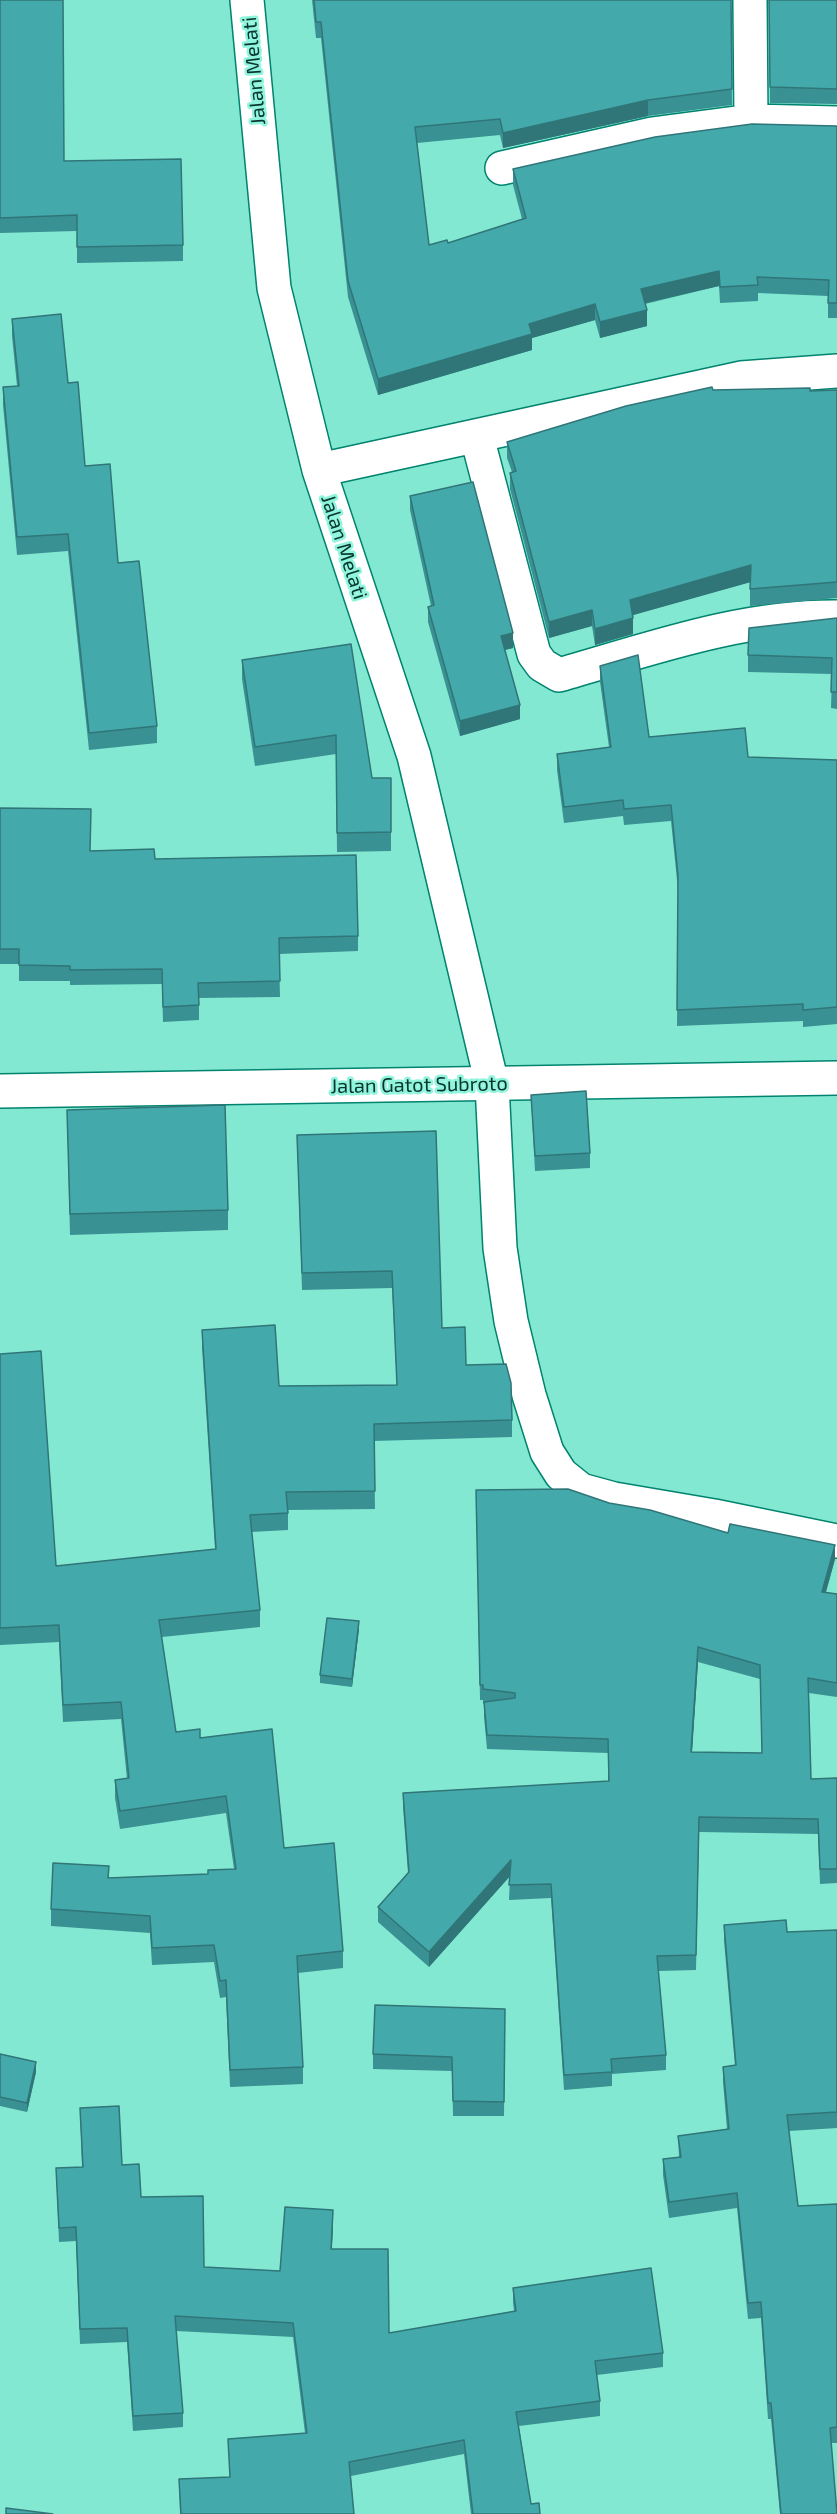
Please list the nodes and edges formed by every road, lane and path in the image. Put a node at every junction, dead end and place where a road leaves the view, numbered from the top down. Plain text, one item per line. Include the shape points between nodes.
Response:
1 (247, 0) edge
2 (750, 0) edge
3 (751, 121) junction
4 (837, 123) edge
5 (502, 168) dead end
6 (837, 371) edge
7 (477, 437) junction
8 (319, 470) junction
9 (837, 617) edge
10 (837, 1078) edge
11 (492, 1084) junction
12 (0, 1091) edge
13 (837, 1541) edge

1 - 8 main road, Jalan Melati via 274,288
2 - 3 main road
3 - 4 main road
3 - 5 main road via 652,134
6 - 7 main road via 741,378
7 - 8 main road
7 - 9 main road via 534,654 542,665 559,675 738,626 796,617
8 - 11 main road, Jalan Melati via 414,756
10 - 11 main road, Jalan Gatot Subroto
11 - 12 main road, Jalan Gatot Subroto
11 - 13 main road, Jalan Melati via 500,1248 511,1322 547,1452 561,1474 582,1490 614,1500

